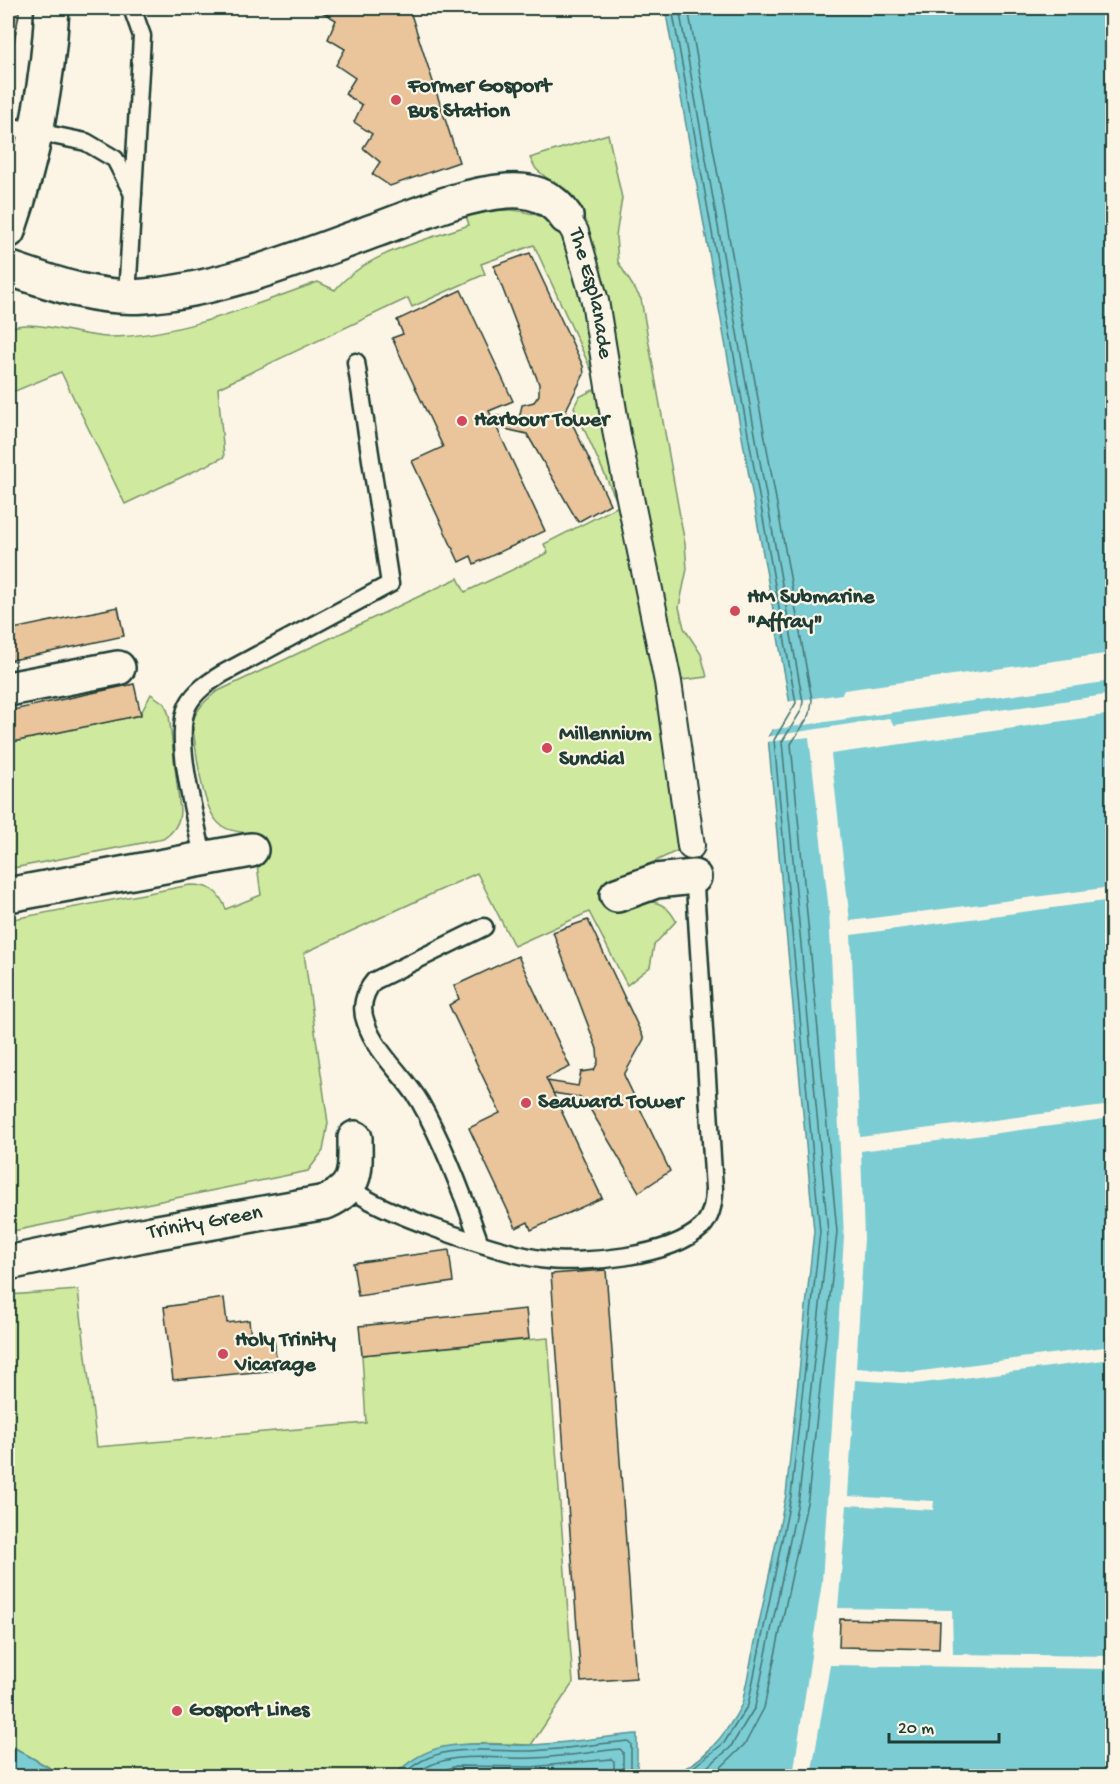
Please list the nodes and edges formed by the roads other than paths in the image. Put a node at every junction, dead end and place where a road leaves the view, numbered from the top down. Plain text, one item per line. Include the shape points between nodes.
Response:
1 (52, 8) edge
2 (132, 8) edge
3 (22, 129) edge
4 (133, 195) junction
5 (566, 217) joint
6 (8, 231) edge
7 (8, 268) edge
8 (127, 297) junction
9 (356, 362) dead end
10 (118, 668) dead end
11 (8, 689) edge
12 (251, 850) dead end
13 (203, 858) junction
14 (693, 862) junction
15 (8, 895) edge
16 (617, 895) dead end
17 (484, 927) dead end
18 (355, 1138) dead end
19 (349, 1187) junction
20 (479, 1241) junction
21 (8, 1263) edge

1 - 3 street
2 - 4 lane via 142,36
3 - 4 lane via 86,142 115,159
3 - 6 street via 20,197
4 - 8 lane
5 - 8 street, The Esplanade via 544,196 520,191 493,193 404,219 268,268 168,292
5 - 14 street, The Esplanade via 575,232 595,301 617,435 668,682
7 - 8 street, The Esplanade via 60,286
9 - 13 lane via 390,584 222,674 188,703 183,723 184,753
10 - 11 street
12 - 13 street
13 - 15 street
14 - 16 street
14 - 20 lane via 714,1189 709,1217 679,1241 589,1260 541,1259
17 - 20 lane via 374,981 366,990 363,1005 364,1021 371,1036 405,1078 434,1130
18 - 19 street via 355,1166
19 - 20 lane via 370,1202 400,1215
19 - 21 street, Trinity Green via 326,1202

